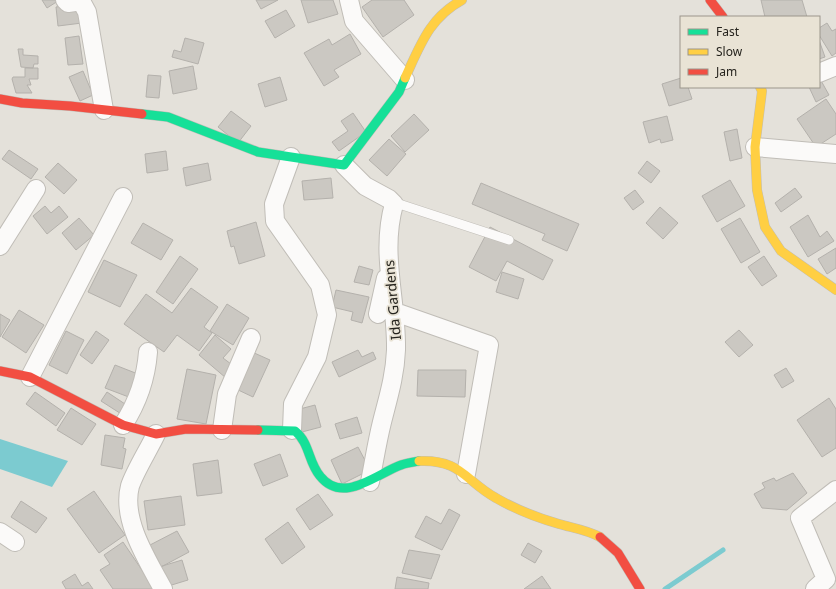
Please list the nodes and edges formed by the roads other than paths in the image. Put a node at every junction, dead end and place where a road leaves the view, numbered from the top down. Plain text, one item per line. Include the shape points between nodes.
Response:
1 (77, 0) edge
2 (349, 0) edge
3 (462, 0) edge
4 (710, 0) edge
5 (440, 7) edge
6 (722, 16) edge
7 (836, 66) edge
8 (820, 73) edge
9 (405, 80) junction
10 (766, 88) edge
11 (0, 99) edge
12 (104, 110) junction
13 (755, 147) junction
14 (836, 154) edge
15 (291, 157) junction
16 (344, 164) junction
17 (36, 189) dead end
18 (123, 197) dead end
19 (393, 202) junction
20 (509, 240) dead end
21 (0, 246) edge
22 (836, 290) edge
23 (386, 313) junction
24 (251, 338) dead end
25 (148, 352) dead end
26 (0, 371) edge
27 (30, 377) junction
28 (123, 425) junction
29 (222, 430) junction
30 (292, 430) junction
31 (156, 434) junction
32 (466, 474) junction
33 (370, 482) junction
34 (836, 490) edge
35 (0, 532) edge
36 (15, 542) dead end
37 (163, 589) edge
38 (640, 589) edge
39 (815, 589) edge

1 - 12 street via 87,12
2 - 9 street via 354,21
3 - 5 main road via 451,6
4 - 6 main road
5 - 9 main road
7 - 8 street
9 - 16 main road via 399,92
10 - 13 main road
11 - 12 main road
12 - 15 main road via 168,117 258,152
13 - 14 street
13 - 22 main road via 757,190 765,227 781,251
15 - 16 main road
15 - 30 street via 274,204 275,221 320,285 327,315 317,357 293,404
16 - 19 street via 365,186
17 - 21 street
18 - 27 street
19 - 20 lane
19 - 23 street, Ida Gardens
23 - 32 street via 489,345
23 - 33 street, Ida Gardens via 396,327 394,378
24 - 29 street via 227,394
25 - 28 street via 146,374 134,408
26 - 27 main road
27 - 28 main road
28 - 31 main road
29 - 30 main road
29 - 31 main road via 186,429
30 - 33 main road via 302,436 318,474 328,484 351,488
31 - 37 street via 130,486 129,506 138,543
32 - 33 main road via 446,462 429,461 399,465
32 - 38 main road via 493,496 554,522 580,528 601,537 621,556
34 - 39 street via 800,518 826,579
35 - 36 street

